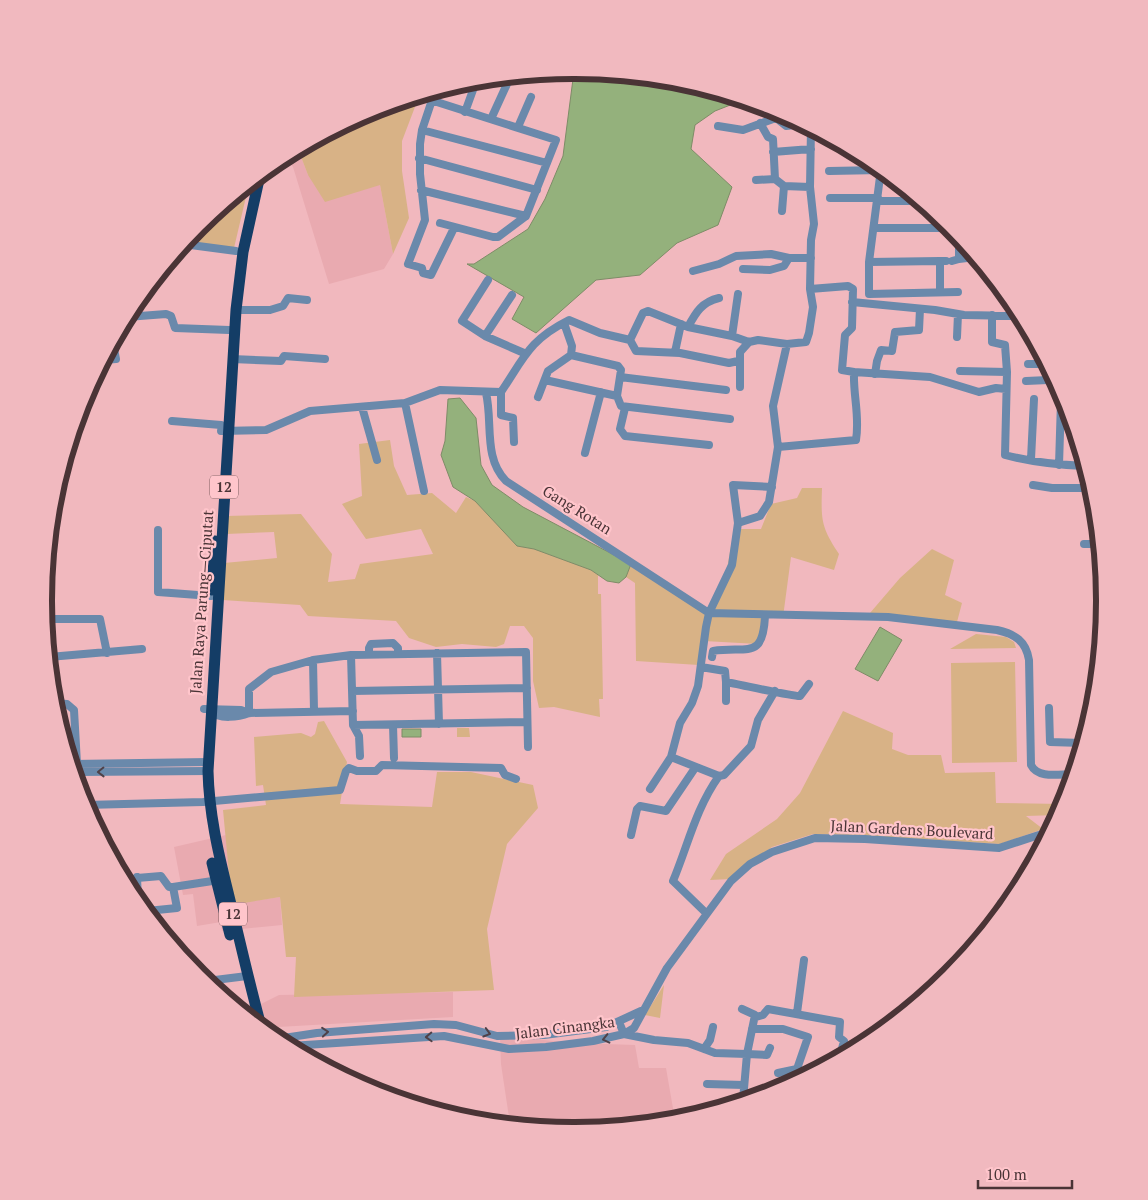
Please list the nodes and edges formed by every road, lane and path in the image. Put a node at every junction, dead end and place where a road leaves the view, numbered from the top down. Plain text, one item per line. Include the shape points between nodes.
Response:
1 (507, 84) dead end
2 (472, 89) edge
3 (531, 97) dead end
4 (433, 98) edge
5 (428, 99) edge
6 (432, 101) junction
7 (465, 112) junction
8 (775, 118) edge
9 (491, 119) junction
10 (779, 120) edge
11 (760, 122) junction
12 (791, 125) edge
13 (718, 126) dead end
14 (518, 127) junction
15 (422, 130) junction
16 (811, 135) edge
17 (811, 149) junction
18 (773, 152) junction
19 (419, 158) junction
20 (547, 164) junction
21 (829, 171) dead end
22 (872, 172) edge
23 (775, 179) junction
24 (882, 179) edge
25 (756, 180) dead end
26 (257, 186) edge
27 (784, 186) junction
28 (810, 187) junction
29 (421, 190) junction
30 (537, 190) junction
31 (249, 192) edge
32 (830, 198) dead end
33 (878, 200) junction
34 (909, 201) edge
35 (782, 211) dead end
36 (526, 216) junction
37 (440, 223) dead end
38 (454, 228) junction
39 (875, 228) junction
40 (940, 228) edge
41 (192, 245) edge
42 (956, 245) edge
43 (239, 251) junction
44 (789, 258) junction
45 (811, 258) junction
46 (968, 258) edge
47 (949, 260) junction
48 (869, 262) junction
49 (742, 270) dead end
50 (693, 271) dead end
51 (488, 280) dead end
52 (810, 289) junction
53 (940, 292) junction
54 (958, 292) dead end
55 (738, 294) dead end
56 (512, 295) dead end
57 (719, 298) dead end
58 (308, 300) dead end
59 (852, 302) junction
60 (236, 310) junction
61 (920, 310) junction
62 (958, 314) junction
63 (992, 315) junction
64 (136, 316) edge
65 (1012, 316) edge
66 (564, 323) junction
67 (685, 326) junction
68 (229, 330) junction
69 (485, 336) junction
70 (732, 336) junction
71 (957, 337) dead end
72 (630, 340) junction
73 (749, 342) junction
74 (788, 344) junction
75 (675, 352) junction
76 (524, 353) junction
77 (571, 355) junction
78 (232, 359) junction
79 (325, 359) dead end
80 (738, 361) junction
81 (1028, 364) dead end
82 (1039, 364) edge
83 (960, 371) dead end
84 (854, 372) junction
85 (1006, 372) junction
86 (875, 374) junction
87 (620, 378) junction
88 (545, 380) junction
89 (1047, 380) edge
90 (1026, 381) dead end
91 (740, 387) dead end
92 (1006, 389) junction
93 (726, 390) dead end
94 (501, 392) junction
95 (601, 392) junction
96 (486, 393) junction
97 (618, 396) junction
98 (538, 397) dead end
99 (1034, 399) dead end
100 (406, 403) junction
101 (362, 407) junction
102 (625, 408) junction
103 (1061, 412) edge
104 (730, 419) dead end
105 (172, 421) dead end
106 (224, 429) junction
107 (514, 442) dead end
108 (708, 445) dead end
109 (778, 447) junction
110 (585, 453) dead end
111 (1031, 459) junction
112 (377, 460) dead end
113 (1059, 465) junction
114 (1078, 466) edge
115 (1033, 485) dead end
116 (772, 487) junction
117 (1083, 488) edge
118 (424, 491) dead end
119 (738, 523) junction
120 (158, 530) dead end
121 (1084, 544) dead end
122 (1092, 544) edge
123 (218, 559) junction
124 (211, 596) junction
125 (709, 613) junction
126 (765, 616) junction
127 (53, 619) edge
128 (142, 649) dead end
129 (107, 653) junction
130 (436, 653) junction
131 (352, 655) junction
132 (56, 657) edge
133 (712, 657) dead end
134 (313, 660) junction
135 (701, 667) junction
136 (726, 682) junction
137 (809, 684) dead end
138 (527, 688) junction
139 (438, 690) junction
140 (775, 690) junction
141 (352, 691) junction
142 (726, 701) dead end
143 (63, 703) edge
144 (1049, 708) dead end
145 (207, 710) junction
146 (353, 710) junction
147 (314, 711) junction
148 (249, 713) junction
149 (527, 722) junction
150 (438, 724) junction
151 (353, 725) junction
152 (393, 725) junction
153 (1076, 743) edge
154 (528, 747) dead end
155 (75, 751) edge
156 (360, 756) dead end
157 (671, 757) junction
158 (394, 758) dead end
159 (205, 766) junction
160 (80, 767) edge
161 (695, 768) junction
162 (1066, 774) edge
163 (719, 776) junction
164 (516, 779) dead end
165 (650, 789) dead end
166 (206, 802) junction
167 (94, 805) edge
168 (631, 835) dead end
169 (1040, 835) edge
170 (132, 877) edge
171 (136, 877) junction
172 (220, 879) junction
173 (137, 885) edge
174 (173, 887) junction
175 (155, 910) edge
176 (706, 913) junction
177 (804, 960) dead end
178 (244, 976) junction
179 (217, 980) edge
180 (250, 1008) edge
181 (742, 1009) dead end
182 (797, 1014) junction
183 (258, 1015) edge
184 (756, 1017) junction
185 (636, 1018) junction
186 (619, 1022) junction
187 (713, 1027) dead end
188 (752, 1029) junction
189 (624, 1034) junction
190 (544, 1035) junction
191 (289, 1037) edge
192 (302, 1045) edge
193 (546, 1047) junction
194 (842, 1047) edge
195 (770, 1048) dead end
196 (704, 1049) junction
197 (747, 1054) junction
198 (778, 1073) dead end
199 (707, 1084) dead end
200 (744, 1085) junction
201 (743, 1093) edge

1 - 9 street
2 - 7 street
3 - 14 street
4 - 6 street
5 - 6 street
6 - 7 street
6 - 15 street
7 - 9 street
8 - 11 street
9 - 14 street
10 - 12 street
11 - 13 street via 741,130
11 - 18 street via 768,137 773,139
14 - 20 street via 555,138
15 - 19 street
15 - 20 street
16 - 17 street
17 - 18 street
17 - 28 street
18 - 23 street
19 - 29 street
19 - 30 street
20 - 30 street
21 - 22 street
23 - 25 street
23 - 27 street
24 - 33 street
26 - 43 highway, Jalan Raya Parung—Ciputat / 12
27 - 28 street
27 - 35 street
28 - 45 street via 814,224
29 - 36 street
29 - 38 street via 425,220 408,264 432,275
30 - 36 street
31 - 43 highway, Jalan Raya Parung—Ciputat / 12
32 - 33 street
33 - 34 street
33 - 39 street
36 - 38 street via 496,238
37 - 38 street
39 - 40 street
39 - 48 street
41 - 43 street
42 - 47 street
43 - 60 highway, Jalan Raya Parung—Ciputat / 12
43 - 68 highway, Jalan Raya Parung—Ciputat / 12
44 - 45 street
44 - 49 street via 779,268
44 - 50 street via 771,254 736,256
45 - 52 street
46 - 47 street
47 - 48 street
47 - 53 street
48 - 53 street via 868,292 872,295
51 - 69 street via 462,321
52 - 59 street via 848,286 853,289
52 - 74 street via 813,307 807,340
53 - 54 street
55 - 70 street
56 - 69 street
57 - 67 street via 700,307
58 - 60 street via 288,298 283,306 270,310
59 - 61 street
59 - 84 street via 852,328 846,335 842,370
60 - 78 highway, Jalan Raya Parung—Ciputat / 12
61 - 62 street
61 - 86 street via 919,330 895,332 892,351 881,350
62 - 63 street
62 - 71 street
63 - 65 street
63 - 85 street via 992,342 1005,345
64 - 68 street via 166,314 171,316 175,328
66 - 72 street via 572,320 600,333
66 - 76 street
66 - 77 street via 572,346
67 - 70 street
67 - 72 street via 645,311
67 - 75 street
68 - 106 highway, Jalan Raya Parung—Ciputat / 12
69 - 76 street
70 - 73 street
72 - 75 street via 636,350
73 - 74 street
73 - 80 street via 740,352
74 - 109 street via 773,406
75 - 80 street via 729,363
76 - 94 street
77 - 87 street via 618,366
77 - 88 street via 548,372
78 - 79 street via 281,360 284,356
78 - 106 highway, Jalan Raya Parung—Ciputat / 12
80 - 91 street
81 - 82 street
83 - 85 street
84 - 86 street
84 - 109 street via 853,392 858,413 856,440
85 - 92 street
86 - 92 street via 930,377 979,392
87 - 93 street
87 - 97 street
88 - 95 street
88 - 98 street
89 - 90 street
92 - 111 street via 1003,453
94 - 96 street
94 - 107 street via 501,415 513,418
95 - 97 street
95 - 110 street
96 - 100 street via 445,390
96 - 125 street, Gang Rotan via 491,451 506,481
97 - 102 street via 618,402
99 - 111 street
100 - 101 street
100 - 118 street
101 - 106 street via 305,412 266,430
101 - 112 street
102 - 104 street
102 - 108 street via 620,430 625,436
103 - 113 street
105 - 106 street
106 - 123 highway, Jalan Raya Parung—Ciputat / 12
109 - 116 street
111 - 113 street via 1042,464
113 - 114 street
115 - 117 street
116 - 119 street via 768,508 760,516
116 - 119 street via 733,485
119 - 125 street via 732,565
120 - 124 street via 158,592
121 - 122 street
123 - 124 highway, Jalan Raya Parung—Ciputat / 12
123 - 145 highway, Jalan Raya Parung—Ciputat / 12
124 - 145 highway, Jalan Raya Parung—Ciputat / 12
125 - 126 street, Gang Rotan
125 - 135 street
126 - 133 street via 764,636 759,645 713,651
126 - 162 street, Gang Rotan via 913,619 1013,634 1026,646 1029,660 1031,765 1042,774
127 - 129 street via 100,619
128 - 129 street
129 - 132 street
130 - 131 street via 398,654 398,648 393,644 372,644 369,654
130 - 138 street via 526,652
130 - 139 street
131 - 134 street
131 - 141 street
134 - 147 street
134 - 148 street via 271,672 249,689
135 - 136 street via 725,671
135 - 157 street via 698,686 680,722
136 - 140 street
136 - 142 street
137 - 140 street via 798,697
138 - 139 street
138 - 149 street
139 - 141 street
139 - 150 street
140 - 163 street via 758,720 751,746 724,775
141 - 146 street
143 - 155 street via 74,710
144 - 153 street via 1050,742
145 - 148 street via 223,716
145 - 159 highway, Jalan Raya Parung—Ciputat / 12
146 - 147 street
146 - 151 street
147 - 148 street
149 - 150 street
149 - 154 street
150 - 152 street
151 - 152 street
151 - 156 street via 359,736
152 - 158 street
157 - 161 street
157 - 165 street
159 - 160 street
159 - 166 highway, Jalan Raya Parung—Ciputat / 12
161 - 163 street
161 - 168 street via 666,811 640,806
163 - 176 street via 699,808 673,881
164 - 166 street via 504,775 501,768 382,765 376,771 349,768 340,790
166 - 167 street
166 - 172 highway, Jalan Raya Parung—Ciputat / 12
169 - 176 street, Jalan Gardens Boulevard via 990,849 815,838 772,852 750,864 731,880
170 - 171 street
171 - 173 street
171 - 174 street via 161,876 169,887
172 - 174 street
172 - 178 highway, Jalan Raya Parung—Ciputat / 12
174 - 175 street via 177,908
176 - 185 street, Jalan Gardens Boulevard
177 - 182 street
178 - 179 street
178 - 180 highway, Jalan Raya Parung—Ciputat / 12
178 - 183 highway, Jalan Raya Parung—Ciputat / 12
181 - 184 street
182 - 184 street via 768,1009
182 - 194 street via 841,1023 839,1037 844,1041
184 - 188 street
185 - 186 street, Jalan Cinangka
185 - 189 street, Jalan Cinangka via 634,1028
186 - 189 street
186 - 190 street, Jalan Cinangka via 595,1029
187 - 196 street
188 - 197 street
188 - 198 street via 783,1029 808,1037 797,1069
189 -> 193 street, Jalan Cinangka via 593,1042
189 - 196 street via 688,1043
191 -> 190 street, Jalan Cinangka via 434,1024 456,1025 497,1036
190 - 193 street
193 -> 192 street, Jalan Cinangka via 496,1048 444,1036
195 - 197 street via 767,1055
196 - 197 street via 715,1053
197 - 200 street
199 - 200 street
200 - 201 street

